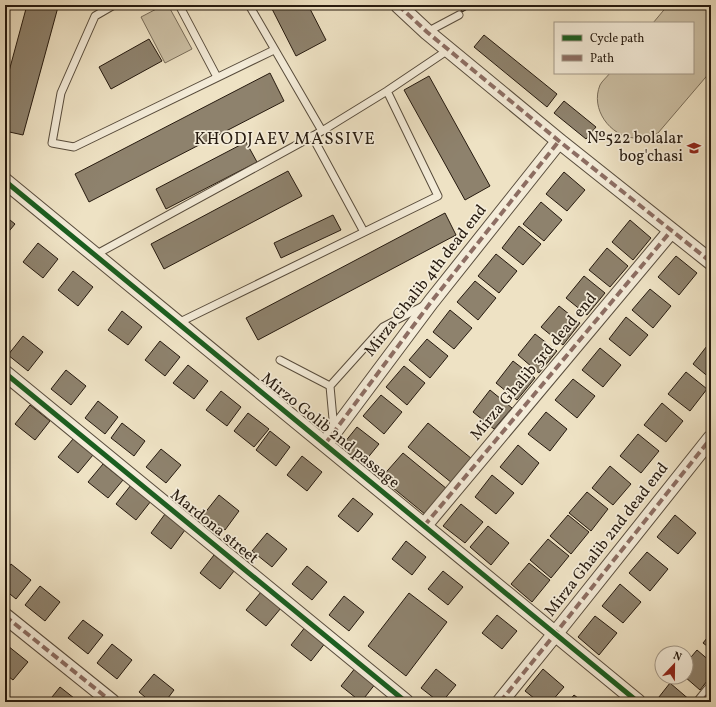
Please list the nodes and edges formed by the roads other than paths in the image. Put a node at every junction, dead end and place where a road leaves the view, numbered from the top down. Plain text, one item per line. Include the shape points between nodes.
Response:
1 (114, 5) edge
2 (179, 5) edge
3 (249, 5) edge
4 (398, 5) edge
5 (458, 15) dead end
6 (427, 32) junction
7 (274, 50) junction
8 (448, 50) junction
9 (217, 77) junction
10 (388, 91) junction
11 (322, 131) junction
12 (312, 136) junction
13 (558, 142) junction
14 (5, 181) edge
15 (671, 231) junction
16 (364, 232) junction
17 (95, 255) junction
18 (711, 262) edge
19 (431, 302) junction
20 (178, 323) junction
21 (280, 360) dead end
22 (5, 373) edge
23 (330, 386) junction
24 (711, 438) edge
25 (330, 439) junction
26 (424, 526) junction
27 (5, 616) edge
28 (555, 634) junction
29 (711, 691) edge
30 (112, 702) edge
31 (406, 702) edge
32 (500, 702) edge
33 (638, 702) edge
34 (702, 702) edge

1 - 9 lane via 95,16 61,93 52,143 74,147
2 - 9 lane
3 - 7 lane
4 - 6 street
5 - 6 lane
6 - 8 street
7 - 9 lane
7 - 11 lane
8 - 10 lane
8 - 13 street
10 - 11 lane
10 - 16 lane via 438,196
11 - 12 lane
12 - 16 lane
12 - 17 lane
13 - 15 street
13 - 19 street, Mirza Ghalib 4th dead end
14 - 17 street, Mirzo Golib 2nd passage
15 - 18 street
15 - 26 street, Mirza Ghalib 3rd dead end
16 - 20 lane
17 - 20 street, Mirzo Golib 2nd passage
19 - 23 lane via 383,327
19 - 25 street, Mirza Ghalib 4th dead end
20 - 25 street, Mirzo Golib 2nd passage
21 - 23 lane
22 - 31 street, Mardona street
23 - 25 lane
24 - 28 street, Mirza Ghalib 2nd dead end
25 - 26 street, Mirzo Golib 2nd passage
26 - 28 street, Mirzo Golib 2nd passage
27 - 30 street
28 - 32 street, Mirza Ghalib 2nd dead end
28 - 33 street, Mirzo Golib 2nd passage
29 - 34 street

